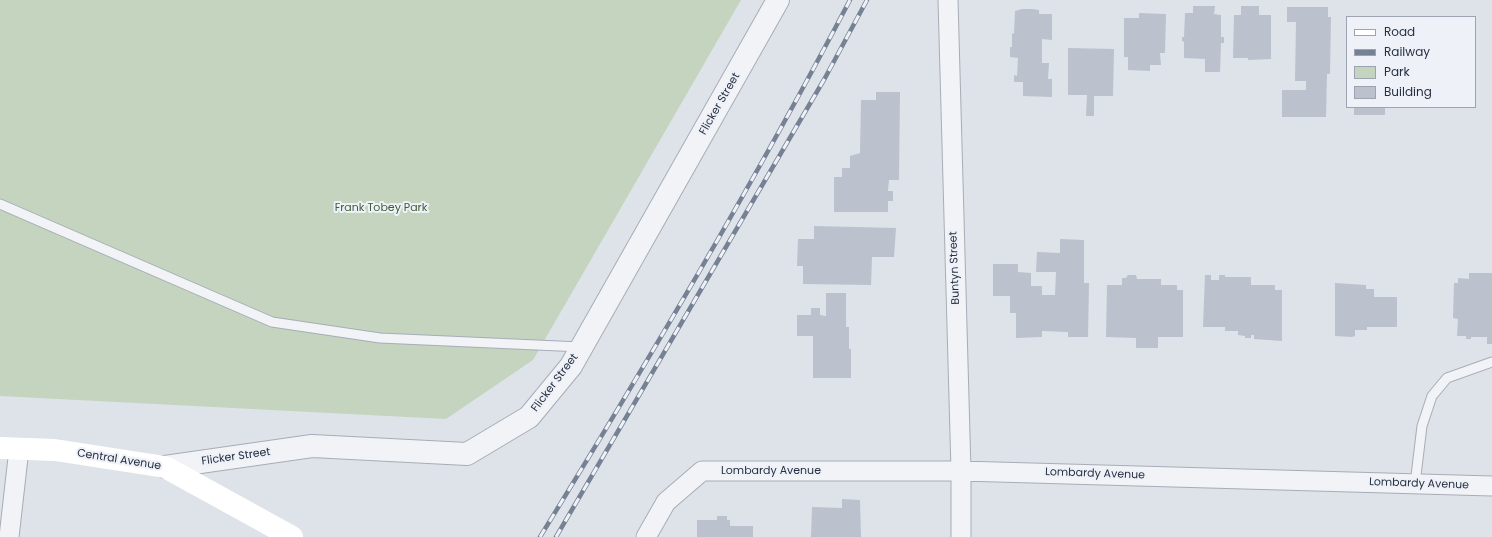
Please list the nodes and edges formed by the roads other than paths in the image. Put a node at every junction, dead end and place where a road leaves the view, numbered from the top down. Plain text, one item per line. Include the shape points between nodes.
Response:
1 (778, 0) edge
2 (948, 0) edge
3 (0, 204) edge
4 (582, 347) junction
5 (1492, 362) edge
6 (9, 448) edge
7 (165, 466) junction
8 (961, 470) junction
9 (1415, 484) junction
10 (1492, 486) edge
11 (9, 537) edge
12 (292, 537) edge
13 (646, 537) edge
14 (961, 537) edge

1 - 4 street, Flicker Street
2 - 8 street, Buntyn Street
3 - 4 lane via 272,322 380,338
4 - 7 street, Flicker Street via 571,366 529,418 467,454 312,446
5 - 9 lane via 1447,378 1432,396 1422,426
6 - 7 main road, Central Avenue via 55,450
6 - 11 street
7 - 12 main road, Central Avenue
8 - 9 street, Lombardy Avenue
8 - 13 street, Lombardy Avenue via 702,471 666,502
8 - 14 street, Buntyn Street
9 - 10 street, Lombardy Avenue

